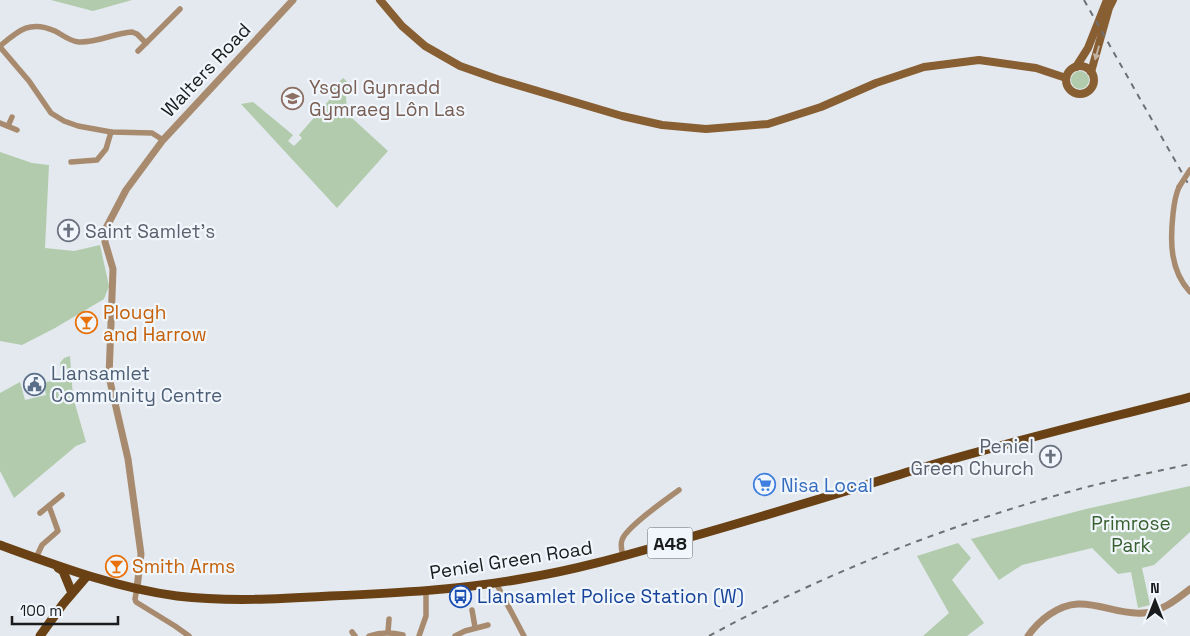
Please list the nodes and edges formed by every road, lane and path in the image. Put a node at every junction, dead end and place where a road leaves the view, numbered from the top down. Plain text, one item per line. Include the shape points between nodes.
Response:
1 (293, 0) edge
2 (380, 0) edge
3 (1107, 0) edge
4 (1113, 0) edge
5 (180, 9) dead end
6 (146, 42) junction
7 (0, 46) edge
8 (138, 51) dead end
9 (5, 54) junction
10 (0, 58) edge
11 (1076, 67) junction
12 (1091, 72) junction
13 (1066, 78) junction
14 (12, 117) dead end
15 (0, 123) edge
16 (8, 126) junction
17 (17, 130) dead end
18 (111, 132) junction
19 (163, 140) junction
20 (71, 162) dead end
21 (1190, 170) edge
22 (1190, 292) edge
23 (1190, 397) edge
24 (679, 490) dead end
25 (62, 496) dead end
26 (49, 506) junction
27 (40, 513) dead end
28 (0, 545) edge
29 (623, 556) junction
30 (36, 558) junction
31 (50, 563) junction
32 (86, 576) junction
33 (496, 583) junction
34 (137, 588) junction
35 (1190, 589) edge
36 (426, 591) junction
37 (72, 593) junction
38 (472, 610) dead end
39 (389, 620) dead end
40 (488, 625) dead end
41 (475, 627) junction
42 (388, 632) junction
43 (403, 635) edge
44 (40, 636) edge
45 (189, 636) edge
46 (369, 636) edge
47 (419, 636) edge
48 (455, 636) edge
49 (524, 636) edge
50 (1028, 636) edge

1 - 19 street, Walters Road
2 - 13 main road via 425,46 460,66 622,116 662,125 706,129 768,124 820,108 924,66 980,60 1036,68
3 - 11 main road via 1088,48
4 -> 12 main road
5 - 6 street
6 - 7 street via 132,32 80,42 43,27 30,27 18,31
6 - 8 street
7 - 9 street
9 - 10 street
9 - 18 street via 51,113 78,126
11 - 12 main road via 1084,67
11 - 13 main road
12 - 13 main road via 1092,86 1083,93 1071,90
14 - 16 street
15 - 16 street
16 - 17 street
18 - 19 street via 152,133
18 - 20 street via 106,149 97,160
19 - 34 street, Walters Road via 126,190 105,230 113,269 109,377 128,459 140,554
21 - 22 street, bridge via 1174,202 1171,229 1173,254 1181,281
23 - 29 main road, Peniel Green Road / A48 via 915,470
24 - 29 street via 623,537
25 - 26 street
26 - 27 street
26 - 30 street via 58,531 42,546
28 - 30 main road, A48
29 - 33 main road, Peniel Green Road / A48 via 560,572
30 - 31 main road, A48
31 - 32 main road, A48
31 - 37 main road via 63,571
32 - 34 main road, Peniel Green Road / A48
32 - 37 main road
33 - 36 main road, Peniel Green Road / A48
33 - 49 street
34 - 36 main road, Peniel Green Road / A48 via 176,596 238,600
34 - 45 street via 136,602
35 - 50 street via 1165,606 1144,613 1122,613 1078,604 1067,607 1050,614
36 - 47 street via 426,616
37 - 44 main road
38 - 41 street
39 - 42 street
40 - 41 street
41 - 48 street
42 - 43 street
42 - 46 street

